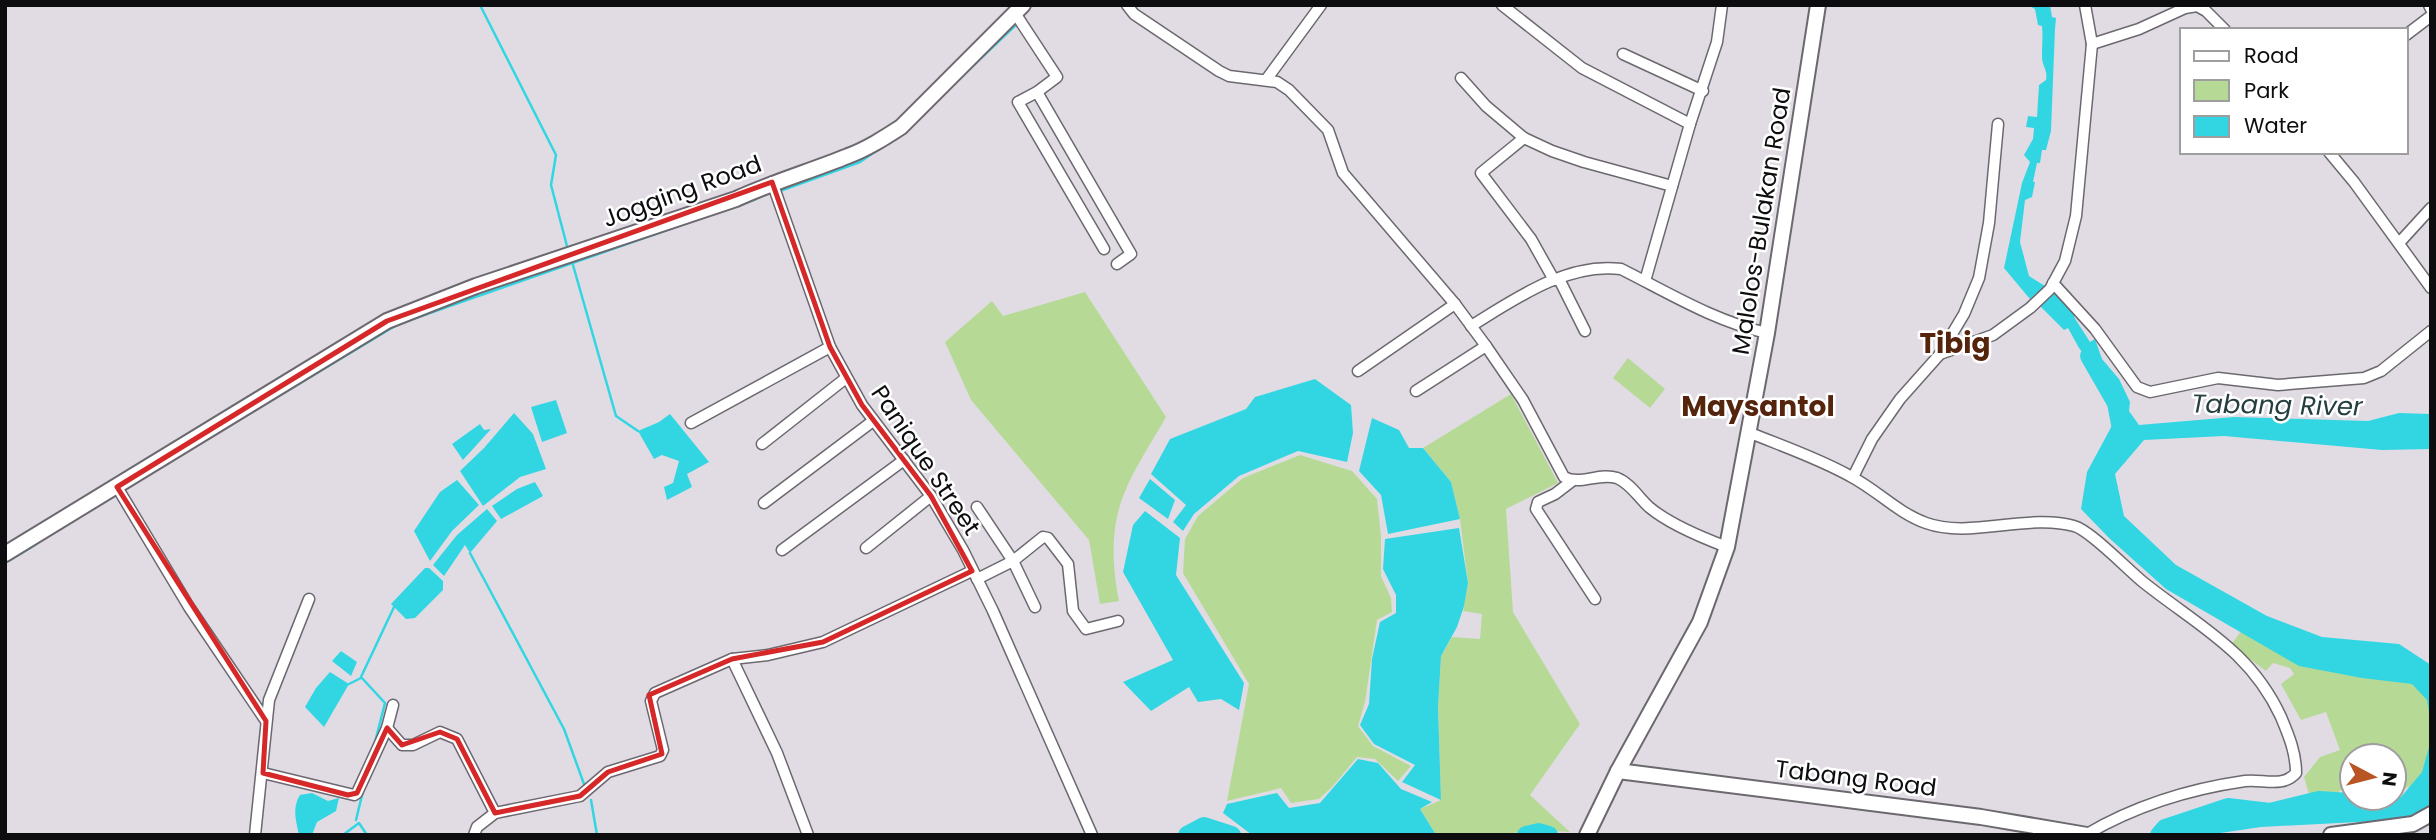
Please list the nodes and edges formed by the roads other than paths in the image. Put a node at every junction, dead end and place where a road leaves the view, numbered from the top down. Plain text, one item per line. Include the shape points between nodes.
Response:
1 (1127, 5) edge
2 (1321, 5) edge
3 (1502, 5) edge
4 (1722, 5) edge
5 (1818, 5) edge
6 (2085, 5) edge
7 (1019, 9) edge
8 (2431, 16) edge
9 (2223, 28) edge
10 (2408, 33) edge
11 (2092, 44) junction
12 (1623, 54) dead end
13 (1461, 78) dead end
14 (1266, 80) junction
15 (1703, 90) junction
16 (1037, 92) junction
17 (1690, 124) junction
18 (1998, 124) dead end
19 (1524, 138) junction
20 (2331, 154) edge
21 (772, 182) junction
22 (1672, 186) junction
23 (2431, 208) edge
24 (2399, 243) junction
25 (1104, 249) dead end
26 (1118, 264) dead end
27 (1557, 279) junction
28 (1645, 281) junction
29 (2051, 286) junction
30 (2431, 288) edge
31 (1455, 304) junction
32 (1471, 326) junction
33 (1585, 331) dead end
34 (2431, 331) edge
35 (1767, 333) junction
36 (1486, 346) junction
37 (830, 347) junction
38 (1940, 354) junction
39 (1358, 371) dead end
40 (846, 378) junction
41 (1416, 391) dead end
42 (873, 421) junction
43 (691, 423) dead end
44 (1748, 432) junction
45 (762, 444) dead end
46 (904, 460) junction
47 (1853, 477) junction
48 (1572, 481) junction
49 (117, 487) junction
50 (931, 496) junction
51 (764, 503) dead end
52 (977, 507) dead end
53 (1727, 547) junction
54 (866, 548) dead end
55 (782, 550) dead end
56 (5, 554) edge
57 (1013, 562) junction
58 (974, 575) junction
59 (309, 599) dead end
60 (1595, 599) dead end
61 (1035, 607) dead end
62 (1118, 621) dead end
63 (732, 659) junction
64 (393, 705) dead end
65 (266, 721) junction
66 (387, 728) junction
67 (1618, 771) junction
68 (263, 773) junction
69 (495, 813) junction
70 (2431, 814) edge
71 (1588, 833) edge
72 (255, 835) edge
73 (474, 835) edge
74 (808, 835) edge
75 (1092, 835) edge
76 (2087, 835) edge
77 (2331, 835) edge

1 - 14 street via 1228,76
2 - 14 street
3 - 17 street via 1582,68
4 - 15 street
5 - 35 main road, Malolos-Bulakan Road
6 - 11 street
7 - 16 street via 1057,77
7 - 21 main road, Jogging Road via 901,127 850,155
8 - 10 street
9 - 11 street via 2197,6
11 - 29 street via 2076,216 2065,261
12 - 15 street
13 - 19 street
14 - 31 street via 1289,90 1328,130 1343,173
15 - 17 street
16 - 25 street via 1018,103
16 - 26 street via 1131,254
17 - 22 street
18 - 38 street via 1979,278
19 - 22 street via 1584,162
19 - 27 street via 1481,173
20 - 24 street
21 - 37 street, Panique Street
21 - 49 main road, Jogging Road via 736,199 476,286 387,321
22 - 28 street
23 - 24 street
24 - 30 street
27 - 28 street via 1607,267
27 - 32 street
27 - 33 street
28 - 35 street via 1703,312
29 - 34 street via 2095,329 2137,387 2150,392 2218,378 2278,385 2364,378 2381,371
29 - 38 street via 1993,335
31 - 32 street
31 - 39 street
32 - 36 street
35 - 44 main road, Malolos-Bulakan Road
36 - 41 street
36 - 48 street via 1523,400 1564,477
37 - 40 street, Panique Street
37 - 43 street
38 - 47 street via 1900,399
40 - 42 street, Panique Street
40 - 45 street
42 - 46 street, Panique Street
42 - 51 street
44 - 47 street
44 - 53 main road, Malolos-Bulakan Road
46 - 50 street, Panique Street
46 - 55 street
47 - 76 street via 1913,519 1931,525 1952,529 2034,522 2075,526 2231,647 2258,677 2289,736 2296,760 2296,773 2290,779 2248,781 2180,794 2112,820
48 - 53 street via 1618,478 1650,508
48 - 60 street via 1536,507
49 - 56 main road, Jogging Road
49 - 65 street via 189,607
50 - 54 street
50 - 58 street, Panique Street
52 - 57 street
53 - 67 main road, Malolos-Bulakan Road via 1700,622
57 - 58 street
57 - 61 street
57 - 62 street via 1043,537 1048,538 1068,564 1073,611 1086,629
58 - 63 street via 823,642
58 - 75 street, Panique Street
59 - 65 street via 272,693
63 - 69 street via 652,696 663,750 660,756 601,775 580,796
63 - 74 street via 777,753
64 - 66 street
65 - 68 street
66 - 68 street via 354,795
66 - 69 street via 402,745 413,745 440,732 457,739
67 - 71 main road, Malolos-Bulakan Road
67 - 76 main road, Tabang Road via 1981,817
68 - 72 street
69 - 73 street
70 - 77 main road via 2413,824

